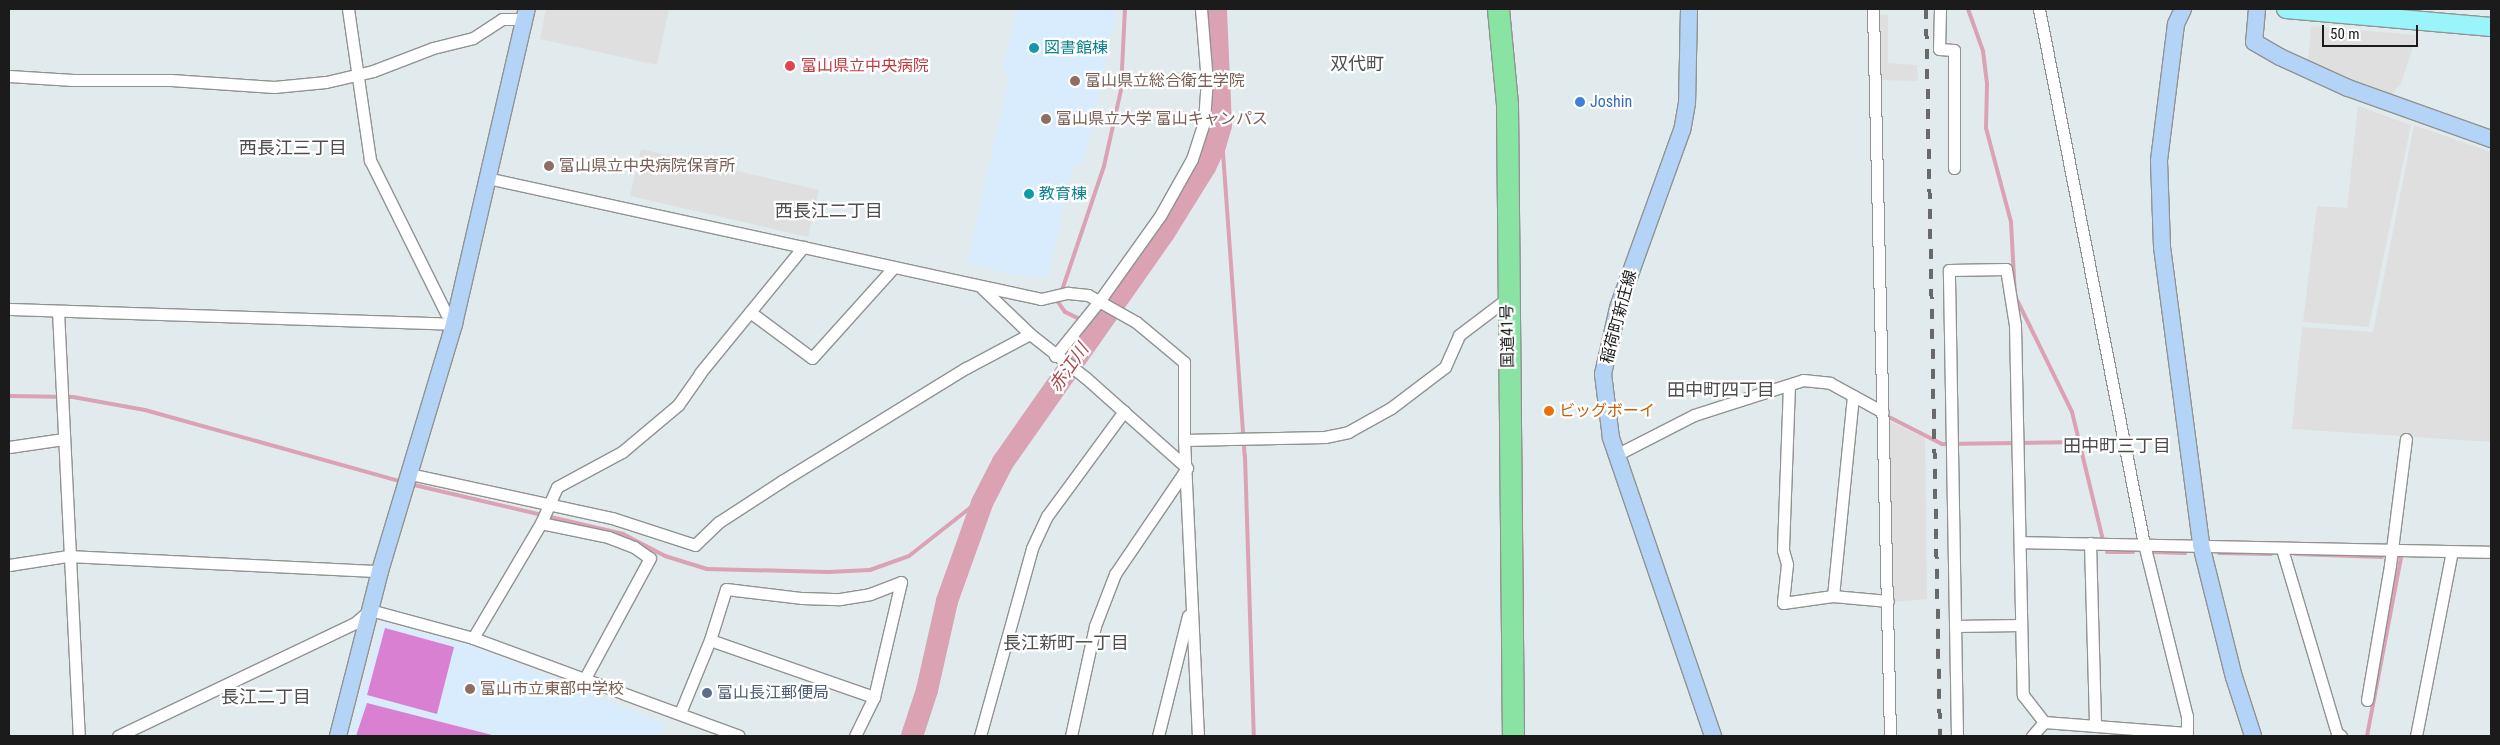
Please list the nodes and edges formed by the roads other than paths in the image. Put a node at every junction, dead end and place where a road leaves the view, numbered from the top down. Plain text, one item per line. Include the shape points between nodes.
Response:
1 (348, 9) edge
2 (1201, 9) edge
3 (1498, 9) edge
4 (1689, 9) edge
5 (1873, 9) edge
6 (1940, 9) edge
7 (2040, 9) edge
8 (2183, 9) edge
9 (2257, 9) edge
10 (2286, 9) edge
11 (526, 14) edge
12 (2491, 27) edge
13 (356, 74) junction
14 (9, 76) edge
15 (2491, 139) edge
16 (1954, 168) dead end
17 (487, 178) junction
18 (803, 247) junction
19 (894, 267) junction
20 (979, 286) junction
21 (1508, 298) junction
22 (1100, 300) junction
23 (9, 309) edge
24 (58, 311) junction
25 (750, 312) junction
26 (450, 319) junction
27 (1030, 334) junction
28 (1055, 356) junction
29 (1789, 385) junction
30 (1853, 396) junction
31 (1124, 411) junction
32 (1883, 412) junction
33 (63, 438) junction
34 (2406, 439) dead end
35 (1184, 440) junction
36 (9, 447) edge
37 (1616, 454) junction
38 (1187, 468) junction
39 (410, 474) junction
40 (548, 506) junction
41 (542, 523) junction
42 (2020, 542) junction
43 (2090, 543) junction
44 (2144, 544) junction
45 (2201, 545) junction
46 (2282, 549) junction
47 (2391, 551) junction
48 (2452, 551) junction
49 (2491, 552) edge
50 (68, 556) junction
51 (9, 565) edge
52 (380, 571) junction
53 (1833, 596) junction
54 (1888, 601) junction
55 (1191, 607) junction
56 (370, 610) junction
57 (2021, 625) junction
58 (1955, 626) junction
59 (473, 638) junction
60 (710, 640) junction
61 (585, 678) junction
62 (874, 697) junction
63 (2367, 700) dead end
64 (680, 713) junction
65 (2044, 722) junction
66 (2095, 726) junction
67 (2187, 734) edge
68 (79, 736) edge
69 (118, 736) edge
70 (338, 736) edge
71 (739, 736) edge
72 (854, 736) edge
73 (980, 736) edge
74 (1071, 736) edge
75 (1158, 736) edge
76 (1198, 736) edge
77 (1515, 736) edge
78 (1713, 736) edge
79 (1890, 736) edge
80 (1957, 736) edge
81 (2032, 736) edge
82 (2253, 736) edge
83 (2341, 736) edge
84 (2416, 736) edge

1 - 13 street
2 - 22 street via 1207,82 1204,121 1192,159 1169,202
3 - 21 highway, 国道41号 via 1507,104
4 - 37 street, 稲荷町新庄線 via 1688,103 1682,130 1618,308 1603,374 1610,438
5 - 32 street
6 - 16 street via 1940,49 1954,50
7 - 44 street
8 - 45 street via 2176,24 2159,160 2159,209
9 - 15 street via 2254,42 2280,57 2348,88
10 - 12 main road
11 - 13 street via 502,19 473,38
11 - 17 street
13 - 14 street via 326,82 274,87 171,80
13 - 26 street via 370,160
17 - 18 street
17 - 26 street
18 - 19 street
18 - 25 street
19 - 20 street
19 - 25 street via 812,358
20 - 22 street via 1041,299 1068,293
20 - 27 street
21 - 35 street via 1459,335 1445,367 1391,408 1348,432 1325,437
21 - 77 highway, 国道41号
22 - 28 street
22 - 35 street via 1136,322 1184,362
23 - 24 street
24 - 26 street
24 - 33 street
25 - 40 street via 678,405 622,452 564,480
26 - 39 street
27 - 28 street
27 - 40 street via 966,368 782,481 719,522 695,544 612,518
28 - 31 street
29 - 30 street via 1804,380 1830,383
29 - 37 street via 1677,422
29 - 53 street via 1784,550 1787,564 1783,603
30 - 32 street
30 - 53 street
31 - 38 street
31 - 73 street via 1048,516 1032,548
32 - 54 street
33 - 36 street
33 - 50 street
34 - 47 street
35 - 38 street
37 - 78 street, 稲荷町新庄線
38 - 55 street
38 - 74 street via 1115,574 1095,626
39 - 40 street
39 - 52 street
40 - 41 street
41 - 59 street
41 - 61 street via 608,537 634,547 650,558
42 - 43 street
42 - 57 street
42 - 58 street via 2015,325 2006,269 1949,270
43 - 44 street
43 - 66 street
44 - 45 street
44 - 67 street via 2187,716
45 - 46 street
45 - 82 street via 2234,677
46 - 47 street
46 - 83 street via 2337,733
47 - 48 street
47 - 63 street
48 - 49 street
48 - 84 street
50 - 51 street
50 - 52 street
50 - 68 street
52 - 56 street
53 - 54 street
54 - 79 street
55 - 75 street
55 - 76 street
56 - 59 street
56 - 69 street via 355,623
56 - 70 street
57 - 58 street
57 - 65 street via 2023,695
58 - 80 street
59 - 61 street
60 - 62 street
60 - 62 street via 726,589 840,599 870,594 900,582
60 - 64 street
61 - 64 street
62 - 72 street
64 - 71 street
65 - 66 street
65 - 81 street
66 - 67 street

